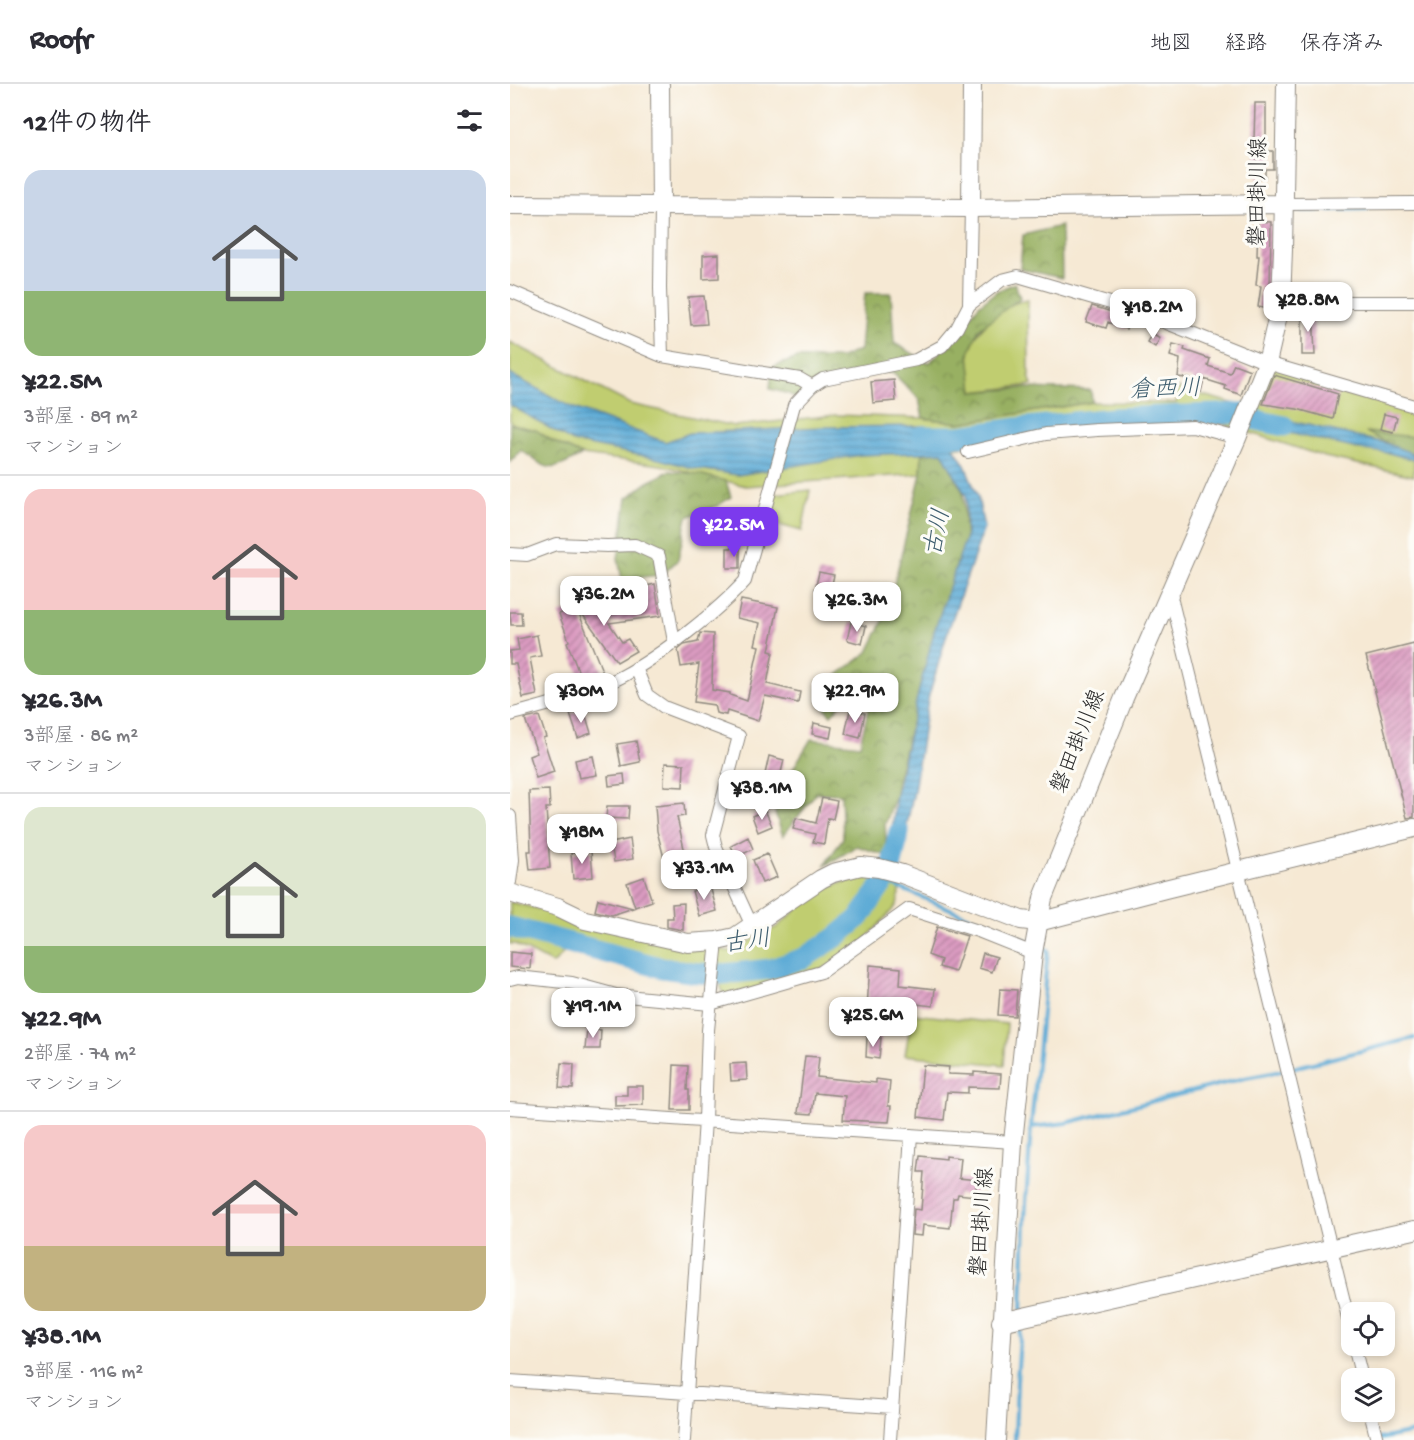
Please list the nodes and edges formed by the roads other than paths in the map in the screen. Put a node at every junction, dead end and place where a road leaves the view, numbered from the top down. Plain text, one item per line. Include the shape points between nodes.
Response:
1 (660, 84) edge
2 (972, 84) edge
3 (1286, 84) edge
4 (1414, 203) edge
5 (1284, 204) junction
6 (510, 205) edge
7 (661, 206) junction
8 (971, 208) junction
9 (510, 291) edge
10 (1281, 302) junction
11 (1414, 302) edge
12 (969, 305) junction
13 (662, 356) junction
14 (1267, 363) junction
15 (812, 386) junction
16 (1414, 406) edge
17 (1237, 438) junction
18 (968, 452) dead end
19 (510, 554) edge
20 (1170, 592) junction
21 (674, 642) junction
22 (636, 668) junction
23 (510, 715) edge
24 (510, 816) edge
25 (1414, 828) edge
26 (1239, 871) junction
27 (510, 882) edge
28 (510, 892) edge
29 (1038, 922) junction
30 (752, 926) junction
31 (717, 944) junction
32 (1033, 952) junction
33 (510, 979) edge
34 (710, 1004) junction
35 (510, 1108) edge
36 (705, 1120) junction
37 (911, 1135) junction
38 (1013, 1142) junction
39 (1414, 1230) edge
40 (1331, 1249) junction
41 (1344, 1302) edge
42 (1001, 1323) junction
43 (510, 1382) edge
44 (687, 1393) junction
45 (892, 1407) junction
46 (1372, 1422) edge
47 (684, 1440) edge
48 (890, 1440) edge
49 (996, 1440) edge
50 (1377, 1440) edge

1 - 7 street
2 - 8 street
3 - 5 street, 磐田掛川線
4 - 5 street
5 - 8 street
5 - 10 street, 磐田掛川線
6 - 7 street
7 - 8 street
7 - 13 street
8 - 12 street
9 - 13 street
10 - 11 street
10 - 14 street, 磐田掛川線
12 - 14 street via 1002,280 1018,276 1134,310
12 - 15 street via 942,346 916,360 823,379
13 - 15 street via 800,380
14 - 16 street
14 - 17 street, 磐田掛川線
15 - 21 street via 794,405 745,581
17 - 18 street via 1193,426 1097,430 1046,434
17 - 20 street, 磐田掛川線
19 - 21 street via 527,555 556,544 635,545 659,556
20 - 26 street
20 - 29 street, 磐田掛川線 via 1078,808 1043,898
21 - 22 street
22 - 23 street via 576,695
22 - 30 street via 647,695 664,707 739,736 713,835
24 - 27 street
25 - 26 street
26 - 29 street
26 - 40 street
28 - 31 street via 585,920 628,931 688,943
29 - 30 street via 1021,921 902,874 861,866 821,879
29 - 32 street, 磐田掛川線
30 - 31 street
31 - 34 street
32 - 34 street via 909,909 822,972
32 - 38 street, 磐田掛川線
33 - 34 street via 572,982 616,995
34 - 36 street
35 - 36 street
36 - 37 street
36 - 44 street
37 - 38 street
37 - 45 street
38 - 42 street, 磐田掛川線
39 - 40 street
40 - 41 street
40 - 42 street
42 - 49 street, 磐田掛川線
43 - 44 street
44 - 45 street
44 - 47 street
45 - 48 street
46 - 50 street

